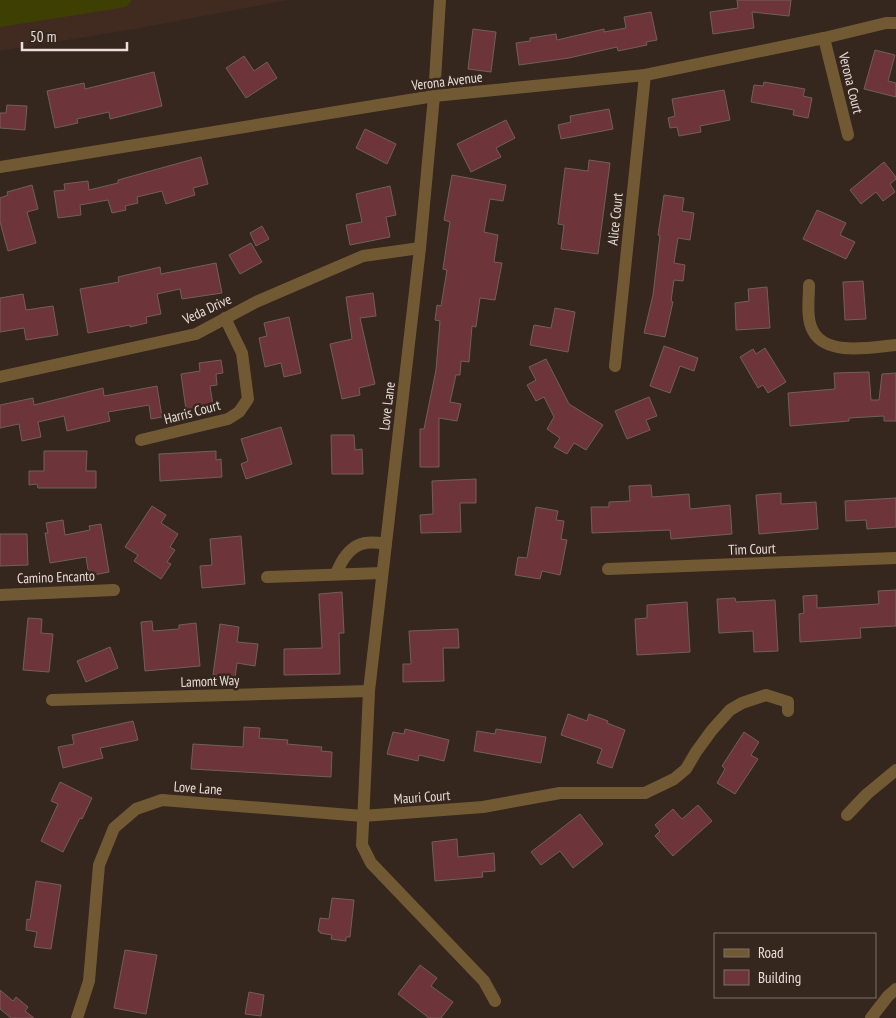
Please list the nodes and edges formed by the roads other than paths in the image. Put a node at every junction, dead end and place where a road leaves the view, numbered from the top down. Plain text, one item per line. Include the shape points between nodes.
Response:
1 (440, 0) edge
2 (896, 22) edge
3 (824, 38) junction
4 (645, 75) junction
5 (434, 96) junction
6 (848, 135) dead end
7 (0, 167) edge
8 (420, 248) junction
9 (808, 285) dead end
10 (225, 318) junction
11 (896, 345) edge
12 (614, 366) dead end
13 (0, 378) edge
14 (141, 440) dead end
15 (386, 544) junction
16 (896, 558) edge
17 (608, 569) dead end
18 (382, 573) junction
19 (336, 574) junction
20 (268, 578) dead end
21 (114, 590) dead end
22 (0, 595) edge
23 (369, 691) junction
24 (52, 700) dead end
25 (788, 711) dead end
26 (896, 770) edge
27 (848, 815) dead end
28 (363, 816) junction
29 (896, 989) edge
30 (495, 1001) dead end
31 (78, 1018) edge
32 (871, 1018) edge

1 - 5 street, Love Lane
2 - 3 street, Verona Avenue
3 - 4 street, Verona Avenue
3 - 6 street, Verona Court
4 - 5 street, Verona Avenue
4 - 12 street, Alice Court
5 - 7 street, Verona Avenue
5 - 8 street, Love Lane
8 - 10 street, Veda Drive via 363,256
8 - 15 street, Love Lane
9 - 11 street via 809,320 813,332 823,340 844,349
10 - 13 street, Veda Drive via 196,334
10 - 14 street, Harris Court via 242,353 248,399 239,412 228,419
15 - 18 street, Love Lane
15 - 19 street via 365,543 351,550 341,561
16 - 17 street, Tim Court
18 - 19 street
18 - 23 street, Love Lane
19 - 20 street
21 - 22 street, Camino Encanto
23 - 24 street, Lamont Way
23 - 28 street, Love Lane
25 - 28 street, Mauri Court via 788,702 766,695 742,702 712,730 686,769 674,780 645,793 560,793 483,807
26 - 27 street
28 - 30 street, Love Lane via 362,845 372,864 484,981
28 - 31 street, Love Lane via 162,800 136,809 114,828 99,865 90,981
29 - 32 street

